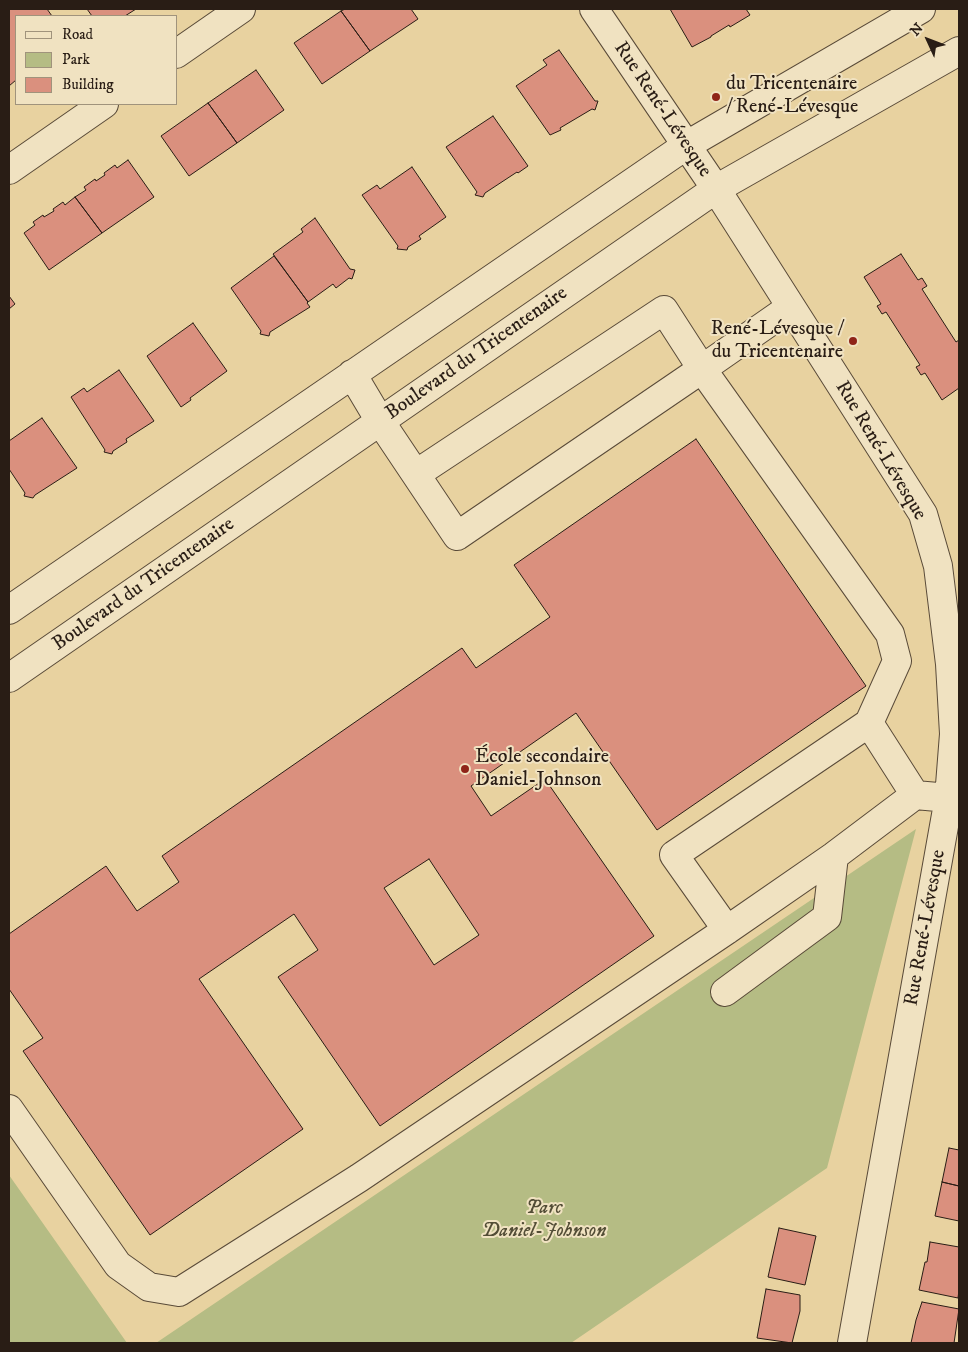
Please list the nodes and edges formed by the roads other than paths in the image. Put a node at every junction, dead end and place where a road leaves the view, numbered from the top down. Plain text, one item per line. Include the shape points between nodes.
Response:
1 (241, 9) edge
2 (594, 9) edge
3 (921, 9) edge
4 (959, 51) edge
5 (178, 53) edge
6 (103, 105) edge
7 (687, 145) junction
8 (9, 170) edge
9 (716, 189) junction
10 (791, 307) junction
11 (702, 369) junction
12 (352, 374) junction
13 (380, 421) junction
14 (416, 474) junction
15 (9, 610) edge
16 (9, 678) edge
17 (869, 723) junction
18 (916, 795) junction
19 (948, 798) junction
20 (834, 856) junction
21 (727, 930) junction
22 (726, 992) dead end
23 (9, 1109) edge
24 (852, 1343) edge

1 - 5 street
2 - 7 street, Rue René-Lévesque
3 - 7 street
4 - 9 street, Boulevard du Tricentenaire
6 - 8 street
7 - 9 street, Rue René-Lévesque
7 - 12 street
9 - 10 street, Rue René-Lévesque
9 - 13 street, Boulevard du Tricentenaire
10 - 11 street
10 - 19 street, Rue René-Lévesque via 923,514 938,566 950,664 954,734
11 - 14 street via 664,310
11 - 14 street via 457,536
11 - 17 street via 890,634 897,661
12 - 13 street
12 - 15 street
13 - 14 street
13 - 16 street, Boulevard du Tricentenaire
17 - 18 street
17 - 21 street via 674,855
18 - 19 street
18 - 20 street
19 - 24 street, Rue René-Lévesque
20 - 21 street
20 - 22 street via 827,917
21 - 23 street via 359,1178 179,1292 149,1287 118,1265

